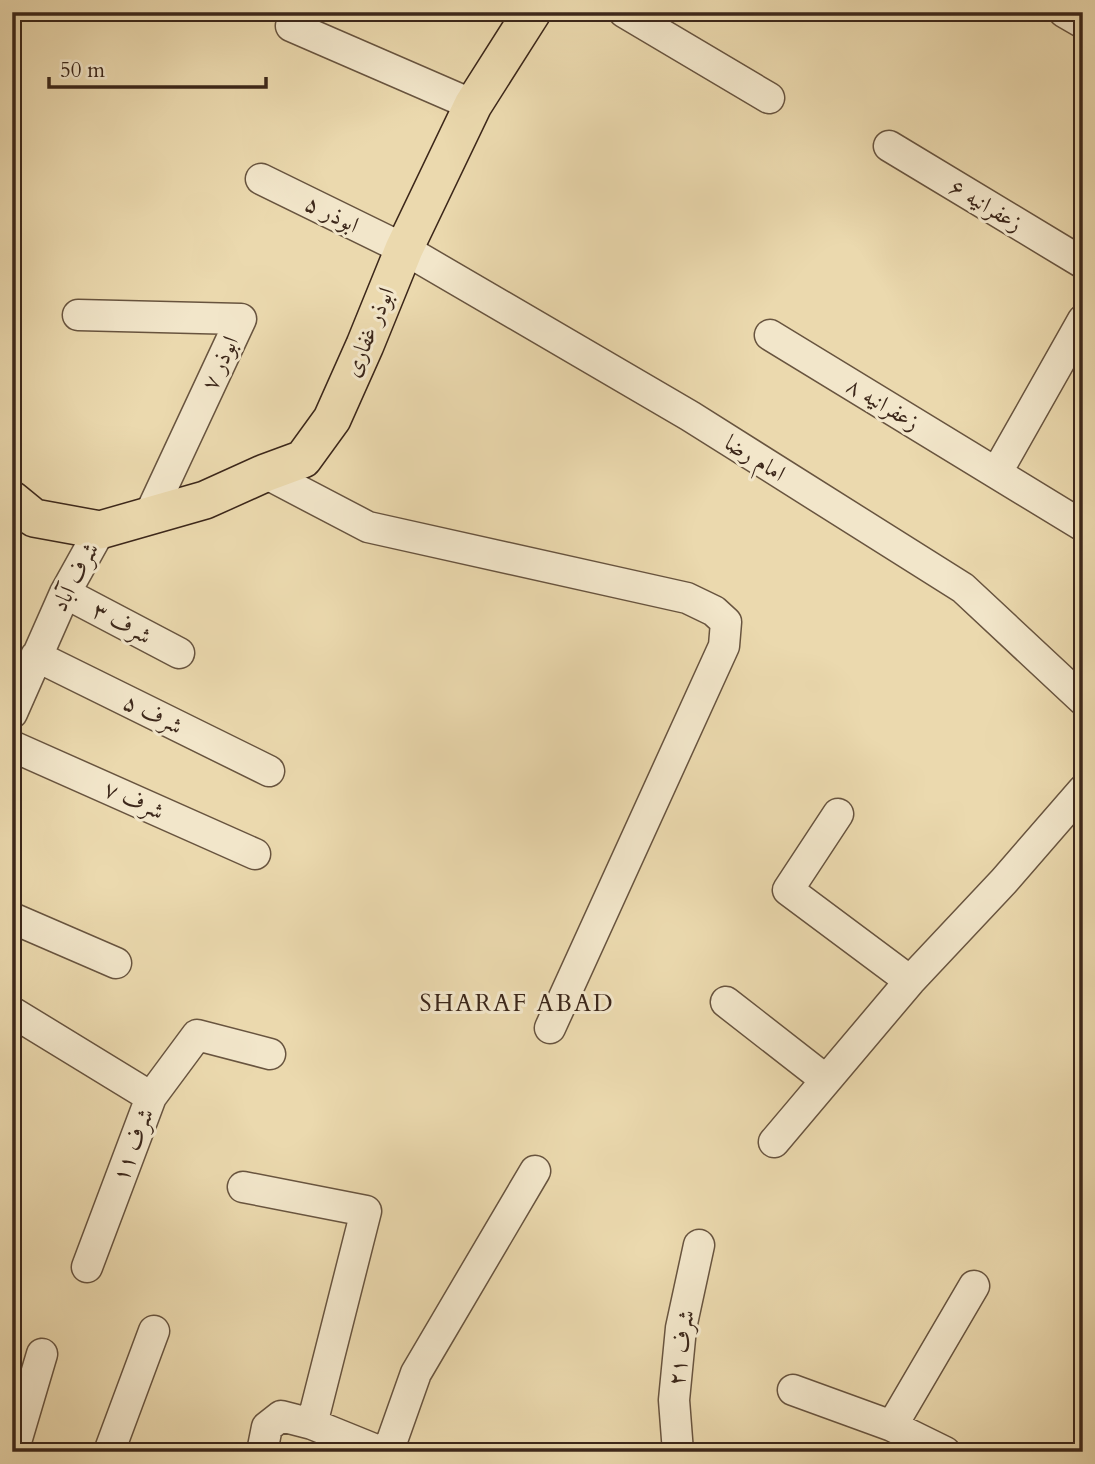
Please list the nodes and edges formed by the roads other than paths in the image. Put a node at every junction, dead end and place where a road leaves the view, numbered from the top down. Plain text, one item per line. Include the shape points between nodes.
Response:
1 (531, 12) edge
2 (624, 12) edge
3 (1064, 12) edge
4 (1083, 23) edge
5 (291, 26) dead end
6 (769, 98) dead end
7 (473, 105) junction
8 (889, 146) dead end
9 (261, 179) dead end
10 (404, 249) junction
11 (1083, 263) edge
12 (78, 315) dead end
13 (1083, 320) edge
14 (770, 335) dead end
15 (997, 472) junction
16 (265, 473) junction
17 (12, 500) edge
18 (149, 516) junction
19 (1083, 526) edge
20 (100, 530) junction
21 (65, 593) junction
22 (179, 653) dead end
23 (36, 656) junction
24 (1083, 700) edge
25 (12, 713) edge
26 (12, 746) edge
27 (270, 771) dead end
28 (1083, 790) edge
29 (838, 814) dead end
30 (255, 854) dead end
31 (12, 918) edge
32 (116, 963) dead end
33 (910, 981) junction
34 (726, 1002) dead end
35 (12, 1012) edge
36 (550, 1028) dead end
37 (270, 1054) dead end
38 (826, 1080) junction
39 (151, 1097) junction
40 (774, 1142) dead end
41 (536, 1171) dead end
42 (243, 1187) dead end
43 (699, 1245) dead end
44 (87, 1267) dead end
45 (974, 1286) dead end
46 (154, 1331) dead end
47 (42, 1354) dead end
48 (793, 1390) dead end
49 (312, 1424) junction
50 (892, 1426) junction
51 (265, 1439) edge
52 (13, 1452) edge
53 (109, 1452) edge
54 (381, 1452) edge
55 (388, 1452) edge
56 (678, 1452) edge
57 (945, 1452) edge

1 - 7 main road, ابوذر غفاری
2 - 6 street
3 - 4 street
5 - 7 street
7 - 10 main road, ابوذر غفاری
8 - 11 street, زعفرانیه ۶
9 - 10 street, ابوذر ۵
10 - 16 main road, ابوذر غفاری via 331,419 303,459
10 - 24 street, امام رضا via 690,416 963,589
12 - 18 street, ابوذر ۷ via 241,319
13 - 15 street
14 - 15 street, زعفرانیه ۸
15 - 19 street, زعفرانیه ۸
16 - 18 main road, ابوذر غفاری via 205,500
16 - 36 street via 368,527 687,598 726,622 724,646
17 - 20 main road, شرف آباد via 34,519
18 - 20 main road, ابوذر غفاری
20 - 21 street, شرف آباد
21 - 22 street, شرف ۳
21 - 23 street, شرف آباد
23 - 25 street, شرف آباد
23 - 27 street, شرف ۵
26 - 30 street, شرف ۷
28 - 33 street
29 - 33 street via 788,890
31 - 32 street
33 - 38 street
34 - 38 street
35 - 39 street, شرف ۱۱
37 - 39 street via 197,1035
38 - 40 street
39 - 44 street, شرف ۱۱
41 - 55 street via 416,1373
42 - 49 street via 366,1211
43 - 56 street, شرف ۲۱ via 681,1328 674,1400
45 - 50 street
46 - 53 street
47 - 52 street
48 - 50 street
49 - 51 street via 281,1416
49 - 54 street
50 - 57 street

